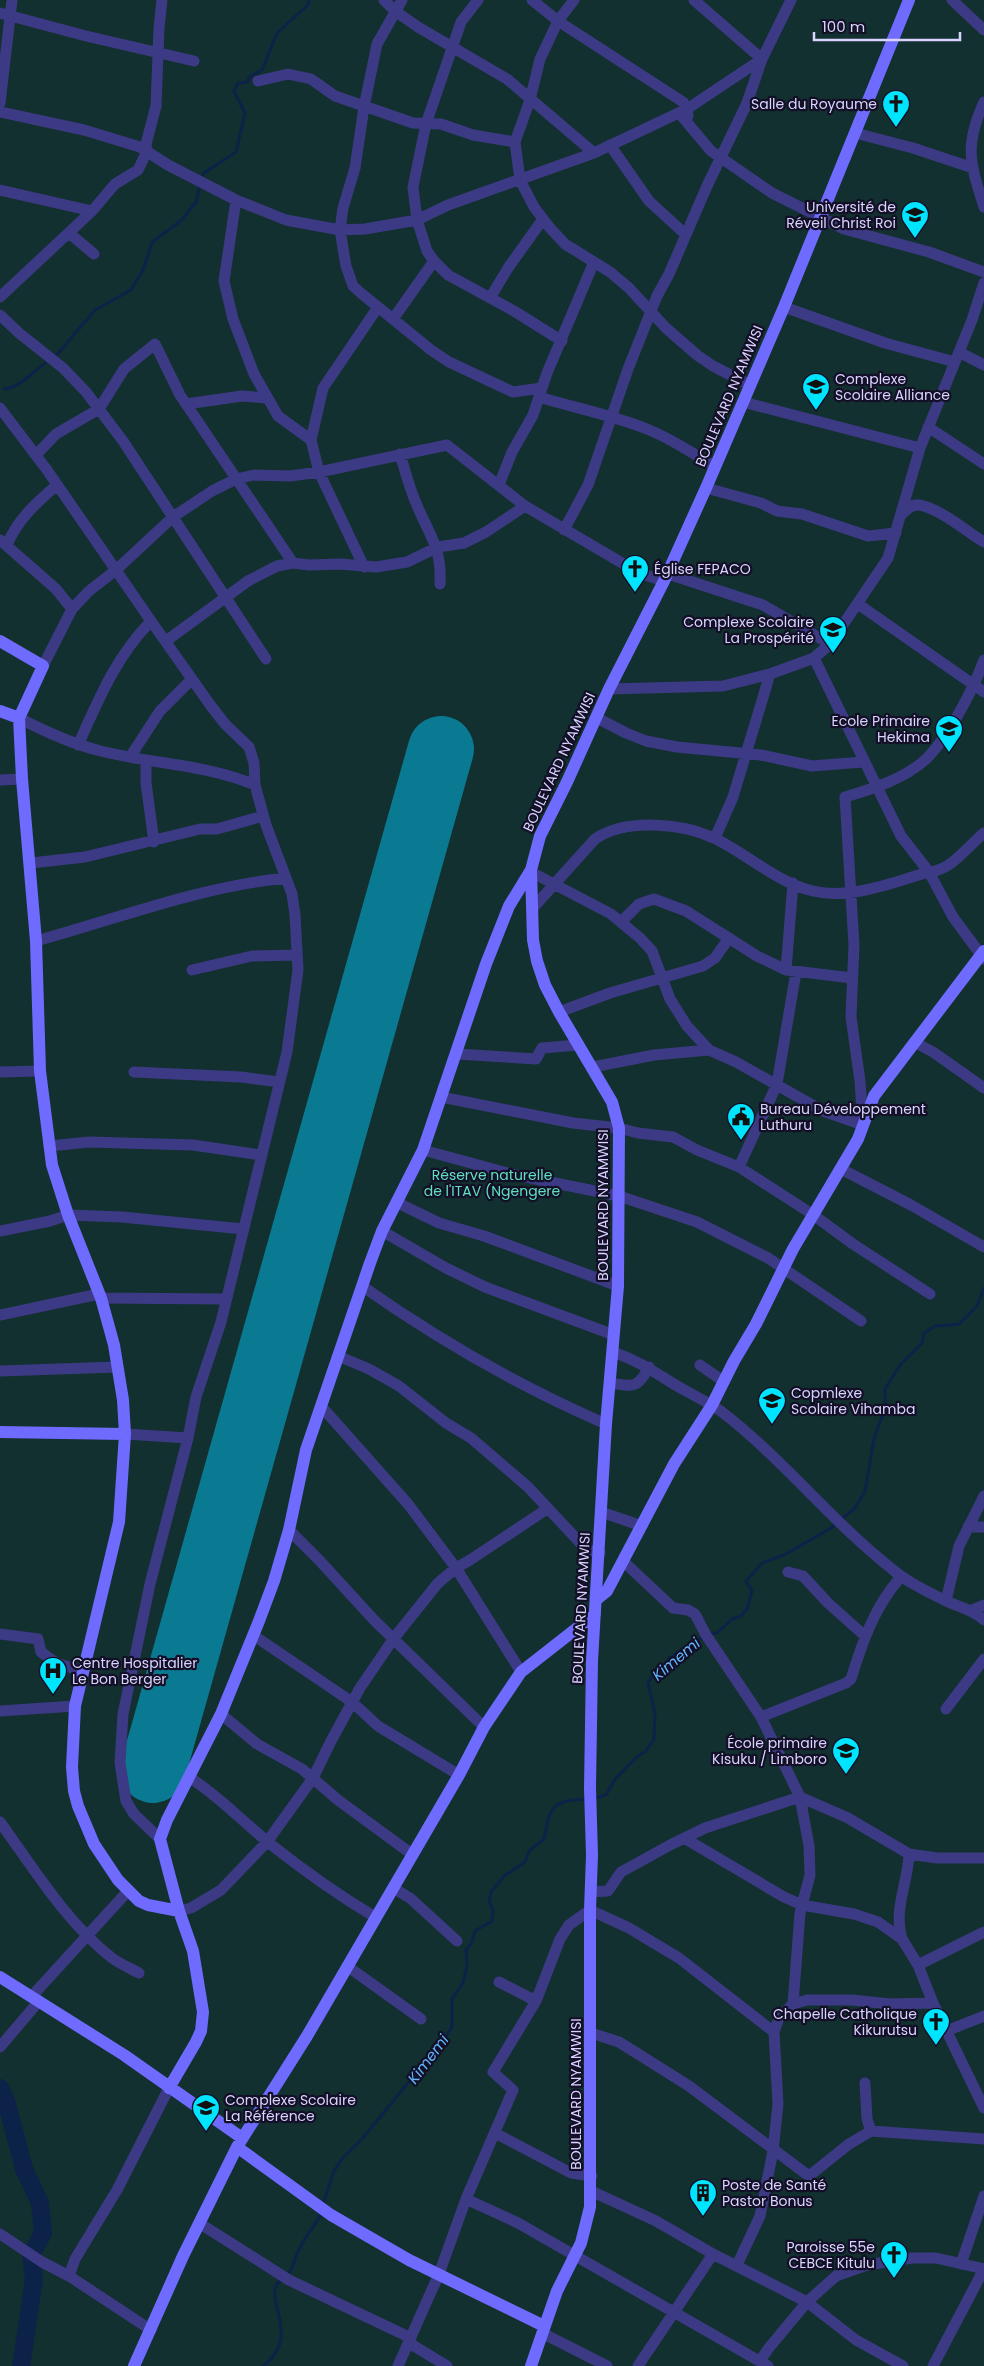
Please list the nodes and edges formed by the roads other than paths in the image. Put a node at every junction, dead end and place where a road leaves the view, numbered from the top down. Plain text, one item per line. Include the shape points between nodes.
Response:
1 (12, 0) edge
2 (162, 0) edge
3 (384, 0) edge
4 (402, 0) edge
5 (478, 0) edge
6 (532, 0) edge
7 (574, 0) edge
8 (694, 0) edge
9 (791, 0) edge
10 (909, 0) edge
11 (952, 0) edge
12 (395, 11) junction
13 (5, 14) edge
14 (558, 21) junction
15 (984, 30) edge
16 (451, 47) junction
17 (159, 53) junction
18 (762, 59) junction
19 (194, 61) dead end
20 (258, 81) dead end
21 (530, 100) junction
22 (984, 102) edge
23 (0, 103) edge
24 (364, 107) junction
25 (683, 111) junction
26 (0, 112) edge
27 (426, 124) junction
28 (855, 133) junction
29 (515, 142) junction
30 (610, 145) junction
31 (147, 151) junction
32 (594, 153) junction
33 (721, 158) junction
34 (973, 168) junction
35 (520, 180) junction
36 (0, 190) edge
37 (236, 200) junction
38 (984, 207) edge
39 (92, 211) junction
40 (821, 216) junction
41 (543, 219) junction
42 (417, 220) junction
43 (340, 230) junction
44 (69, 233) junction
45 (685, 234) junction
46 (94, 254) dead end
47 (434, 261) junction
48 (594, 262) junction
49 (984, 272) edge
50 (984, 284) edge
51 (0, 297) edge
52 (490, 298) junction
53 (378, 307) junction
54 (784, 307) junction
55 (652, 311) junction
56 (0, 315) edge
57 (393, 320) junction
58 (562, 341) junction
59 (957, 357) junction
60 (984, 365) edge
61 (750, 385) junction
62 (540, 392) junction
63 (267, 398) junction
64 (743, 402) junction
65 (186, 404) junction
66 (0, 408) edge
67 (99, 409) junction
68 (613, 417) junction
69 (928, 426) junction
70 (312, 440) junction
71 (920, 448) junction
72 (400, 454) junction
73 (36, 455) junction
74 (984, 464) edge
75 (715, 467) junction
76 (319, 472) junction
77 (236, 479) junction
78 (57, 485) junction
79 (499, 485) junction
80 (909, 486) junction
81 (706, 488) junction
82 (918, 505) junction
83 (525, 506) junction
84 (902, 514) junction
85 (173, 517) junction
86 (564, 530) junction
87 (896, 533) junction
88 (4, 542) edge
89 (984, 542) edge
90 (438, 547) junction
91 (293, 563) junction
92 (364, 567) junction
93 (116, 570) junction
94 (666, 577) junction
95 (440, 584) dead end
96 (225, 597) junction
97 (858, 604) junction
98 (72, 609) junction
99 (151, 621) junction
100 (0, 641) edge
101 (166, 641) junction
102 (830, 644) junction
103 (814, 658) junction
104 (266, 659) dead end
105 (984, 660) edge
106 (43, 666) junction
107 (770, 674) junction
108 (192, 679) junction
109 (974, 685) junction
110 (610, 689) junction
111 (984, 692) edge
112 (0, 711) edge
113 (19, 718) junction
114 (597, 718) junction
115 (78, 745) junction
116 (746, 754) junction
117 (130, 757) junction
118 (146, 760) junction
119 (864, 762) junction
120 (22, 779) junction
121 (0, 780) edge
122 (255, 786) junction
123 (876, 787) junction
124 (263, 816) junction
125 (984, 833) edge
126 (715, 838) junction
127 (154, 842) junction
128 (31, 863) junction
129 (531, 871) junction
130 (929, 872) junction
131 (286, 878) junction
132 (555, 883) junction
133 (793, 884) junction
134 (850, 893) junction
135 (532, 909) junction
136 (621, 922) junction
137 (730, 938) junction
138 (36, 941) junction
139 (297, 955) junction
140 (983, 955) edge
141 (192, 970) dead end
142 (791, 971) junction
143 (662, 978) junction
144 (852, 978) junction
145 (559, 1012) junction
146 (914, 1042) junction
147 (578, 1045) junction
148 (709, 1050) junction
149 (457, 1054) junction
150 (593, 1067) junction
151 (40, 1071) junction
152 (0, 1072) edge
153 (134, 1072) dead end
154 (279, 1082) junction
155 (776, 1084) junction
156 (984, 1088) edge
157 (441, 1097) junction
158 (863, 1125) junction
159 (619, 1128) junction
160 (49, 1146) junction
161 (423, 1150) junction
162 (261, 1155) junction
163 (739, 1167) junction
164 (840, 1169) junction
165 (619, 1196) junction
166 (398, 1203) junction
167 (812, 1214) junction
168 (68, 1215) junction
169 (243, 1229) junction
170 (0, 1230) edge
171 (382, 1232) junction
172 (984, 1247) edge
173 (784, 1268) junction
174 (362, 1286) junction
175 (618, 1286) junction
176 (930, 1294) dead end
177 (100, 1296) junction
178 (226, 1299) junction
179 (0, 1315) edge
180 (862, 1321) dead end
181 (614, 1335) junction
182 (612, 1352) junction
183 (338, 1356) junction
184 (700, 1365) dead end
185 (118, 1367) junction
186 (650, 1367) junction
187 (0, 1371) edge
188 (723, 1381) junction
189 (610, 1383) junction
190 (712, 1405) junction
191 (321, 1406) junction
192 (606, 1424) junction
193 (0, 1432) edge
194 (125, 1434) junction
195 (188, 1438) junction
196 (984, 1496) edge
197 (547, 1508) junction
198 (601, 1512) junction
199 (642, 1526) junction
200 (968, 1527) junction
201 (984, 1527) edge
202 (288, 1530) junction
203 (600, 1552) junction
204 (624, 1562) junction
205 (456, 1568) junction
206 (788, 1572) dead end
207 (901, 1577) junction
208 (597, 1599) junction
209 (946, 1601) junction
210 (984, 1605) edge
211 (972, 1610) junction
212 (595, 1614) junction
213 (984, 1620) edge
214 (0, 1634) edge
215 (253, 1635) junction
216 (865, 1636) junction
217 (394, 1638) junction
218 (984, 1659) edge
219 (82, 1671) junction
220 (521, 1672) junction
221 (352, 1702) junction
222 (75, 1706) junction
223 (946, 1709) dead end
224 (0, 1711) edge
225 (221, 1714) junction
226 (761, 1717) junction
227 (484, 1727) junction
228 (459, 1775) junction
229 (189, 1777) junction
230 (313, 1778) junction
231 (800, 1797) junction
232 (0, 1822) edge
233 (684, 1838) junction
234 (160, 1839) junction
235 (268, 1842) junction
236 (909, 1854) junction
237 (413, 1855) junction
238 (984, 1858) edge
239 (393, 1888) junction
240 (128, 1891) junction
241 (592, 1892) junction
242 (802, 1905) junction
243 (590, 1910) junction
244 (179, 1911) junction
245 (375, 1917) junction
246 (984, 1932) edge
247 (86, 1935) junction
248 (902, 1938) junction
249 (457, 1941) dead end
250 (918, 1965) junction
251 (347, 1966) junction
252 (139, 1973) dead end
253 (0, 1977) edge
254 (499, 1982) dead end
255 (36, 1999) junction
256 (536, 2001) junction
257 (933, 2003) junction
258 (793, 2004) junction
259 (984, 2016) edge
260 (421, 2019) dead end
261 (946, 2031) junction
262 (774, 2032) junction
263 (591, 2033) junction
264 (0, 2048) edge
265 (865, 2083) dead end
266 (169, 2088) junction
267 (984, 2108) edge
268 (871, 2131) junction
269 (495, 2133) junction
270 (984, 2139) edge
271 (239, 2142) junction
272 (773, 2151) junction
273 (592, 2176) junction
274 (591, 2191) junction
275 (984, 2196) edge
276 (466, 2199) junction
277 (199, 2223) junction
278 (0, 2234) edge
279 (713, 2254) junction
280 (576, 2256) junction
281 (961, 2264) junction
282 (737, 2265) junction
283 (984, 2269) edge
284 (439, 2274) junction
285 (68, 2276) junction
286 (807, 2302) junction
287 (673, 2312) junction
288 (151, 2330) junction
289 (543, 2330) junction
290 (410, 2341) junction
291 (759, 2363) edge
292 (134, 2366) edge
293 (398, 2366) edge
294 (447, 2366) edge
295 (531, 2366) edge
296 (607, 2366) edge
297 (638, 2366) edge
298 (903, 2366) edge
299 (932, 2366) edge

1 - 13 street
2 - 17 street
3 - 12 street
4 - 12 street
5 - 16 street via 461,22
6 - 14 street
7 - 14 street
8 - 18 street
9 - 18 street
10 - 28 street, BOULEVARD NYAMWISI
11 - 15 street
12 - 16 street
12 - 24 street via 377,44
13 - 17 street
13 - 23 street
14 - 21 street via 540,59
14 - 25 street via 683,102
16 - 21 street via 499,74
16 - 27 street
17 - 19 street
17 - 31 street via 156,106
18 - 25 street
18 - 33 street via 747,103
20 - 24 street via 288,74 311,79 335,96
21 - 29 street
21 - 32 street
22 - 34 street via 971,139
24 - 27 street
24 - 43 street via 355,168
25 - 30 street
25 - 33 street via 688,125
26 - 31 street via 84,130
27 - 29 street via 441,124 473,135
27 - 42 street via 414,187
28 - 34 street
28 - 40 street, BOULEVARD NYAMWISI
29 - 35 street
30 - 32 street
30 - 45 street via 649,201
31 - 37 street
31 - 39 street via 138,170 115,184
32 - 35 street
33 - 40 street via 772,193
33 - 45 street
34 - 38 street
35 - 41 street
35 - 42 street
36 - 39 street
37 - 43 street via 286,220
37 - 63 street via 224,281 242,346
39 - 44 street
40 - 49 street via 844,229 929,252
40 - 54 street, BOULEVARD NYAMWISI
41 - 48 street via 565,244
41 - 52 street
42 - 43 street
42 - 47 street via 427,251
43 - 53 street via 353,286
44 - 46 street
44 - 51 street
45 - 55 street
47 - 52 street via 448,275
47 - 57 street
48 - 55 street via 629,288
48 - 58 street
50 - 59 street
52 - 58 street
53 - 57 street
53 - 70 street via 323,388
54 - 59 street via 885,343
54 - 61 street, BOULEVARD NYAMWISI
55 - 61 street via 697,355
55 - 68 street
56 - 67 street via 63,368
57 - 62 street via 449,362 512,392
58 - 62 street
59 - 60 street
59 - 69 street
61 - 64 street, BOULEVARD NYAMWISI
62 - 68 street
62 - 79 street via 533,415 509,458
63 - 65 street via 242,396
63 - 70 street via 278,416
64 - 71 street
64 - 75 street, BOULEVARD NYAMWISI
65 - 67 street via 155,344 124,368
65 - 77 street
66 - 73 street
67 - 73 street via 56,434
67 - 85 street
68 - 75 street via 648,430
68 - 86 street via 588,485
69 - 71 street
69 - 74 street
70 - 76 street
71 - 80 street
72 - 76 street
72 - 79 street via 447,445
72 - 90 street via 416,502
73 - 78 street
75 - 81 street, BOULEVARD NYAMWISI
76 - 77 street
76 - 92 street
77 - 85 street via 212,490
77 - 91 street
78 - 88 street via 31,507
78 - 93 street
79 - 83 street
80 - 82 street
80 - 84 street
81 - 87 street via 868,536
81 - 94 street, BOULEVARD NYAMWISI
82 - 84 street
82 - 89 street via 935,511
83 - 86 street
83 - 90 street via 464,543
84 - 87 street
85 - 93 street
85 - 96 street
86 - 94 street via 639,573
87 - 97 street via 888,558
88 - 98 street via 56,589
90 - 92 street via 406,562
90 - 95 street
91 - 92 street
91 - 96 street via 263,572
93 - 98 street
93 - 99 street
94 - 102 street via 763,605
94 - 110 street, BOULEVARD NYAMWISI
96 - 101 street
96 - 104 street
97 - 102 street
97 - 109 street
98 - 106 street
99 - 101 street
99 - 115 street via 130,643 108,679
100 - 106 street
101 - 108 street
102 - 103 street
103 - 107 street
103 - 119 street
105 - 109 street
106 - 113 street
107 - 110 street via 723,686
107 - 116 street
108 - 117 street via 160,711
108 - 122 street via 226,724 249,747 254,763
109 - 111 street
109 - 123 street via 925,760 894,780
110 - 114 street, BOULEVARD NYAMWISI
112 - 113 street
113 - 115 street
113 - 120 street
114 - 116 street via 646,741
114 - 129 street, BOULEVARD NYAMWISI via 540,836
115 - 117 street
116 - 119 street via 812,766
116 - 126 street via 733,797
117 - 118 street
118 - 122 street via 220,774
118 - 127 street
119 - 123 street
120 - 121 street
120 - 128 street
122 - 124 street
123 - 130 street via 901,836
123 - 134 street via 846,797
124 - 127 street
124 - 131 street
125 - 130 street via 950,864 939,871
126 - 132 street via 681,829 627,825 595,839
126 - 133 street
127 - 128 street via 85,857
128 - 138 street
129 - 132 street
129 - 135 street, BOULEVARD NYAMWISI
129 - 149 street via 510,906 486,964
130 - 134 street
130 - 140 street via 953,917
131 - 138 street via 200,891
131 - 139 street via 292,894
132 - 135 street
132 - 136 street
133 - 134 street via 813,891
133 - 142 street
134 - 144 street via 854,945
135 - 145 street, BOULEVARD NYAMWISI via 537,961
136 - 137 street via 639,904 654,899 686,911
136 - 143 street via 652,951
137 - 142 street via 757,956
137 - 143 street via 715,958 702,966
138 - 151 street
139 - 141 street via 252,956
139 - 154 street via 295,1000
140 - 146 street
142 - 144 street
142 - 155 street
143 - 145 street
143 - 148 street via 670,999 687,1026
144 - 158 street via 851,1017
145 - 147 street, BOULEVARD NYAMWISI
146 - 156 street
146 - 158 street via 874,1096
147 - 149 street via 542,1048 536,1059
147 - 150 street, BOULEVARD NYAMWISI
148 - 150 street via 654,1055
148 - 155 street
149 - 157 street
150 - 159 street, BOULEVARD NYAMWISI via 612,1102
151 - 152 street
151 - 160 street
153 - 154 street
154 - 162 street
155 - 158 street via 822,1111
155 - 163 street
157 - 159 street via 573,1123
157 - 161 street
158 - 164 street
159 - 163 street via 673,1137
159 - 165 street, BOULEVARD NYAMWISI
160 - 162 street via 125,1142 193,1145
160 - 168 street
161 - 165 street via 511,1174
161 - 166 street
162 - 169 street
163 - 167 street
164 - 167 street
164 - 172 street
165 - 173 street via 697,1222
165 - 175 street, BOULEVARD NYAMWISI
166 - 171 street
166 - 175 street via 439,1223 484,1236
167 - 173 street
167 - 176 street
168 - 169 street
168 - 170 street
168 - 177 street
169 - 178 street
171 - 174 street
171 - 181 street via 485,1287
173 - 180 street
173 - 188 street
174 - 183 street
174 - 192 street via 524,1387
175 - 181 street, BOULEVARD NYAMWISI
177 - 178 street
177 - 179 street
177 - 185 street
178 - 195 street via 196,1396
181 - 182 street, BOULEVARD NYAMWISI
182 - 186 street
182 - 189 street, BOULEVARD NYAMWISI
183 - 191 street
183 - 197 street via 399,1386 471,1438 528,1487
184 - 188 street
185 - 187 street
185 - 194 street
186 - 189 street via 638,1384
186 - 190 street
188 - 190 street
189 - 192 street, BOULEVARD NYAMWISI
190 - 199 street via 674,1464
190 - 207 street
191 - 202 street via 306,1450
191 - 205 street via 408,1504
192 - 198 street, BOULEVARD NYAMWISI
193 - 194 street
194 - 195 street
194 - 219 street via 118,1522
195 - 234 street via 150,1584 121,1732 120,1763 126,1800 134,1814
196 - 200 street
197 - 203 street via 586,1549
197 - 205 street
198 - 199 street
198 - 203 street, BOULEVARD NYAMWISI
199 - 204 street
200 - 201 street
200 - 209 street
202 - 215 street via 274,1581
202 - 217 street
203 - 208 street, BOULEVARD NYAMWISI
204 - 208 street via 607,1591
204 - 226 street via 673,1608 695,1614
205 - 217 street via 438,1583
205 - 220 street
206 - 216 street via 803,1576
207 - 209 street
207 - 216 street via 890,1590
208 - 212 street, BOULEVARD NYAMWISI
209 - 211 street
210 - 211 street
211 - 213 street
212 - 220 street
212 - 241 street, BOULEVARD NYAMWISI via 590,1793
214 - 219 street via 38,1639 41,1652 56,1663
215 - 221 street
215 - 225 street
216 - 226 street via 846,1683
217 - 221 street
217 - 227 street
218 - 223 street
219 - 222 street
220 - 227 street
221 - 228 street via 378,1726
221 - 230 street
222 - 224 street
222 - 240 street via 72,1767 78,1806 103,1860
225 - 229 street
225 - 230 street via 257,1744
226 - 231 street
227 - 228 street
228 - 237 street
229 - 234 street
229 - 235 street
230 - 235 street
230 - 237 street
231 - 233 street
231 - 236 street via 843,1816
231 - 242 street via 809,1846 810,1875
232 - 247 street
233 - 241 street via 621,1872 608,1891
233 - 242 street
234 - 244 street
235 - 244 street via 221,1890 191,1908
235 - 245 street via 332,1891
236 - 238 street via 937,1858
236 - 248 street via 898,1911
237 - 239 street
239 - 245 street
239 - 249 street via 410,1898
240 - 244 street via 148,1905
240 - 247 street
241 - 243 street, BOULEVARD NYAMWISI
242 - 248 street via 862,1916
242 - 258 street
243 - 256 street via 569,1925 560,1939
243 - 262 street via 629,1928 679,1958
243 - 263 street, BOULEVARD NYAMWISI
244 - 266 street via 193,1951 203,2021 196,2042
245 - 251 street
246 - 250 street
247 - 252 street via 113,1959
247 - 255 street
248 - 250 street
250 - 257 street
251 - 260 street
251 - 271 street via 307,2036
253 - 255 street
254 - 256 street
255 - 264 street
255 - 266 street
256 - 269 street via 493,2072 513,2090
257 - 258 street via 807,2000
257 - 261 street
258 - 262 street via 779,2018
259 - 261 street
261 - 267 street
262 - 272 street via 778,2104
263 - 272 street via 619,2042 689,2086
263 - 273 street, BOULEVARD NYAMWISI via 589,2144
265 - 268 street
266 - 271 street
266 - 285 street
268 - 270 street
268 - 272 street via 809,2176
269 - 273 street via 571,2173
269 - 276 street
271 - 277 street
271 - 284 street via 322,2209
272 - 282 street via 760,2216
273 - 274 street, BOULEVARD NYAMWISI
274 - 279 street via 656,2221
274 - 280 street, BOULEVARD NYAMWISI
275 - 281 street
276 - 280 street via 518,2223
276 - 284 street
277 - 288 street
277 - 290 street via 284,2277
278 - 285 street
279 - 282 street
279 - 287 street
280 - 287 street
280 - 289 street, BOULEVARD NYAMWISI via 560,2285
281 - 283 street
281 - 286 street via 936,2258 912,2258 867,2265 836,2276
282 - 286 street
283 - 299 street
284 - 289 street
284 - 290 street
285 - 288 street
286 - 291 street
286 - 298 street via 856,2340
287 - 291 street
287 - 297 street
288 - 292 street
289 - 295 street, BOULEVARD NYAMWISI
289 - 296 street
290 - 293 street
290 - 294 street

